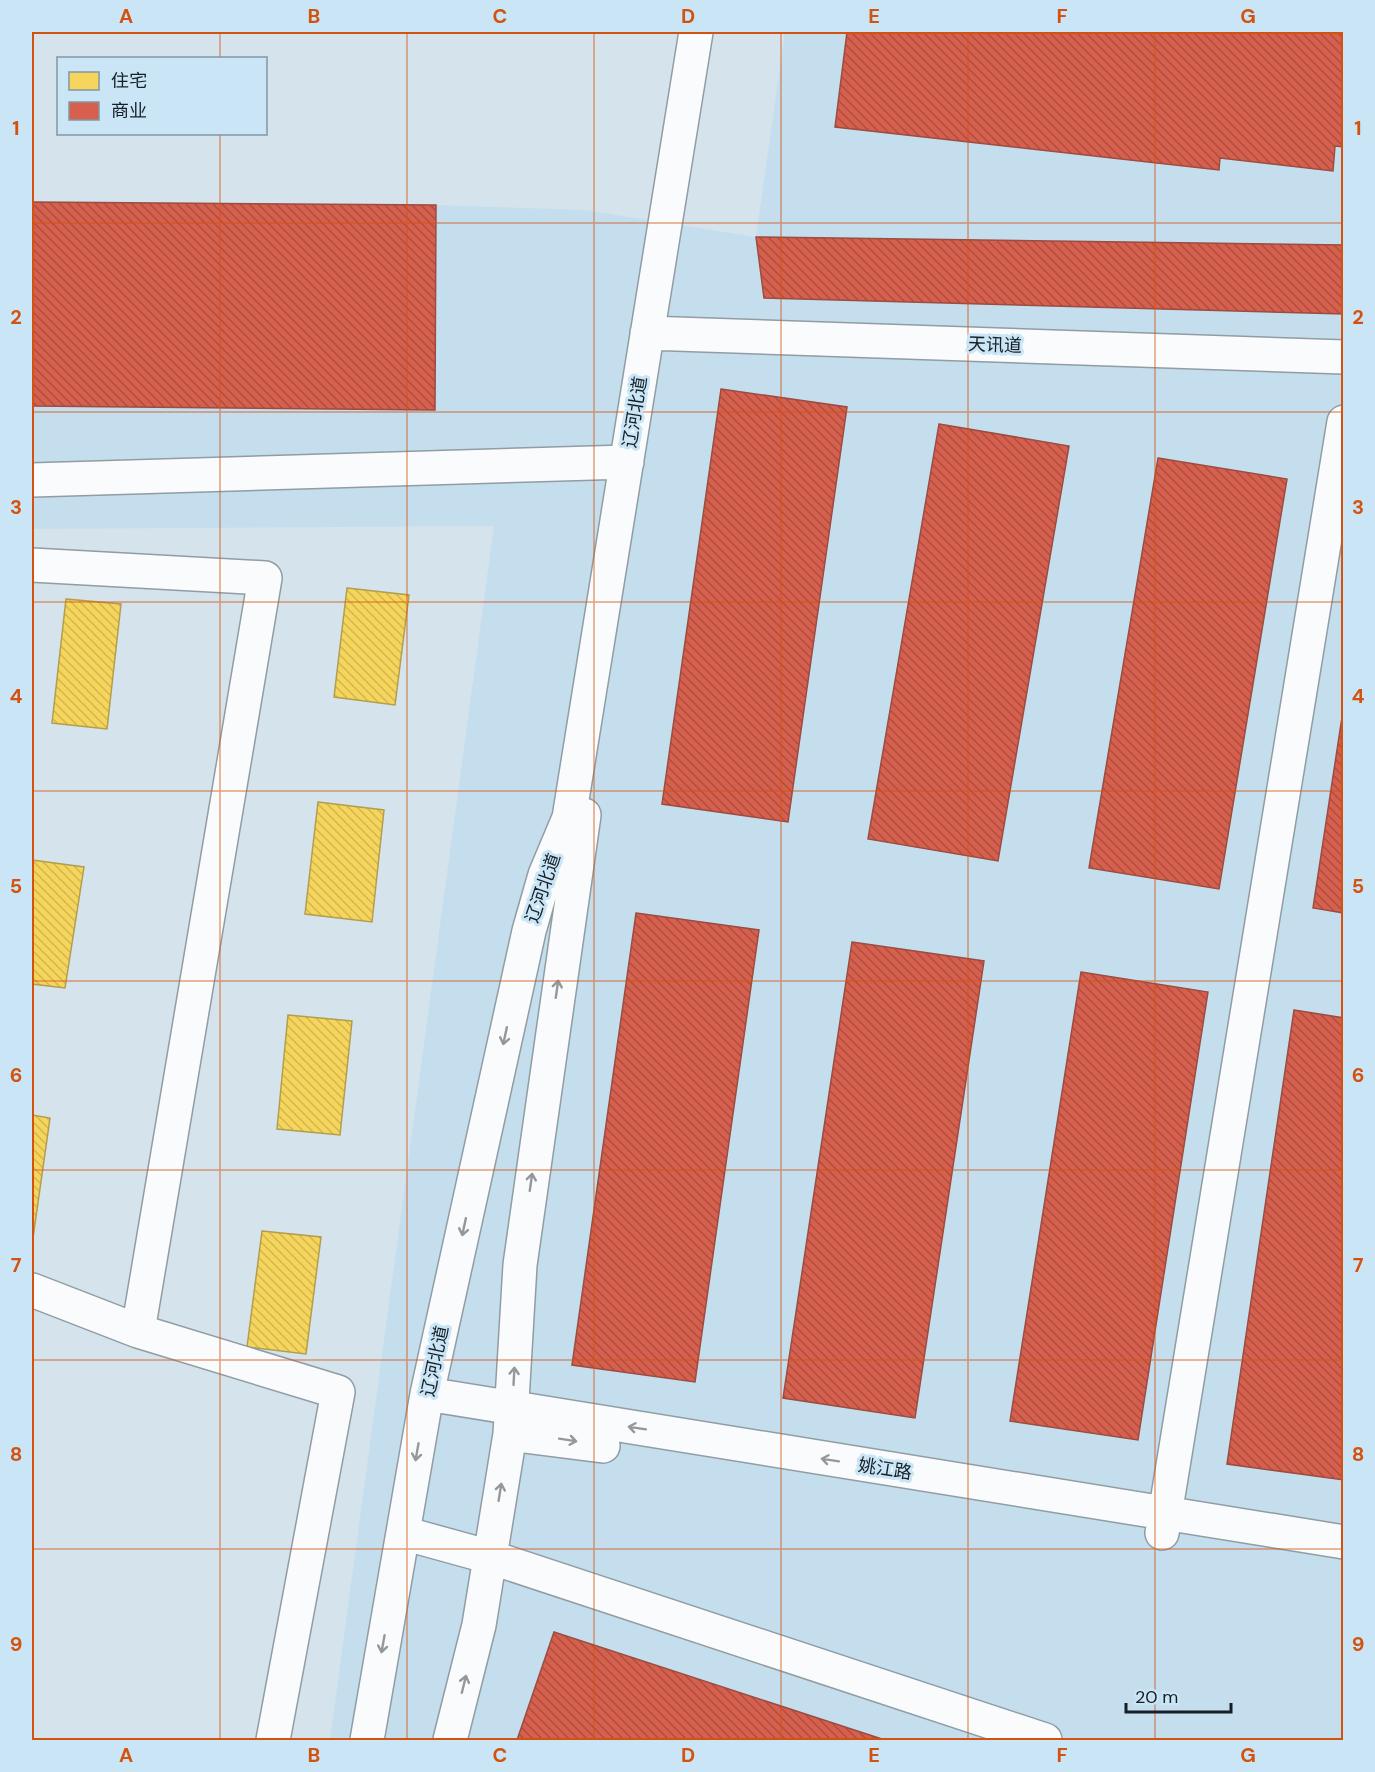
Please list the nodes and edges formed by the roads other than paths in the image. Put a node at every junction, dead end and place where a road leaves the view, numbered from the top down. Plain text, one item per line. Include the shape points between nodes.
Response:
1 (696, 32) edge
2 (710, 32) edge
3 (655, 333) junction
4 (1344, 357) edge
5 (1344, 422) edge
6 (627, 462) junction
7 (32, 480) edge
8 (32, 566) edge
9 (32, 1290) edge
10 (138, 1331) junction
11 (427, 1394) junction
12 (511, 1421) junction
13 (1164, 1524) junction
14 (403, 1533) junction
15 (1344, 1542) edge
16 (490, 1557) junction
17 (1344, 1560) edge
18 (273, 1740) edge
19 (367, 1740) edge
20 (450, 1740) edge
21 (1045, 1740) edge

1 - 3 street, 辽河北道
2 - 3 street, 辽河北道
3 - 4 street, 天讯道
3 - 6 street, 辽河北道
12 -> 3 street, 辽河北道 via 520,1265 562,952 645,462
5 - 13 street
6 - 7 street
6 -> 11 street, 辽河北道 via 569,818 545,875 529,930
8 - 10 street via 265,578
9 - 10 street
10 - 18 street via 338,1392
11 - 12 street, 姚江路
11 -> 14 street, 辽河北道
12 - 13 street, 姚江路
16 -> 12 street, 辽河北道
13 - 15 street, 姚江路
13 - 17 street, 姚江路
14 - 16 street
14 -> 19 street, 辽河北道
20 -> 16 street, 辽河北道 via 479,1625
16 - 21 street

